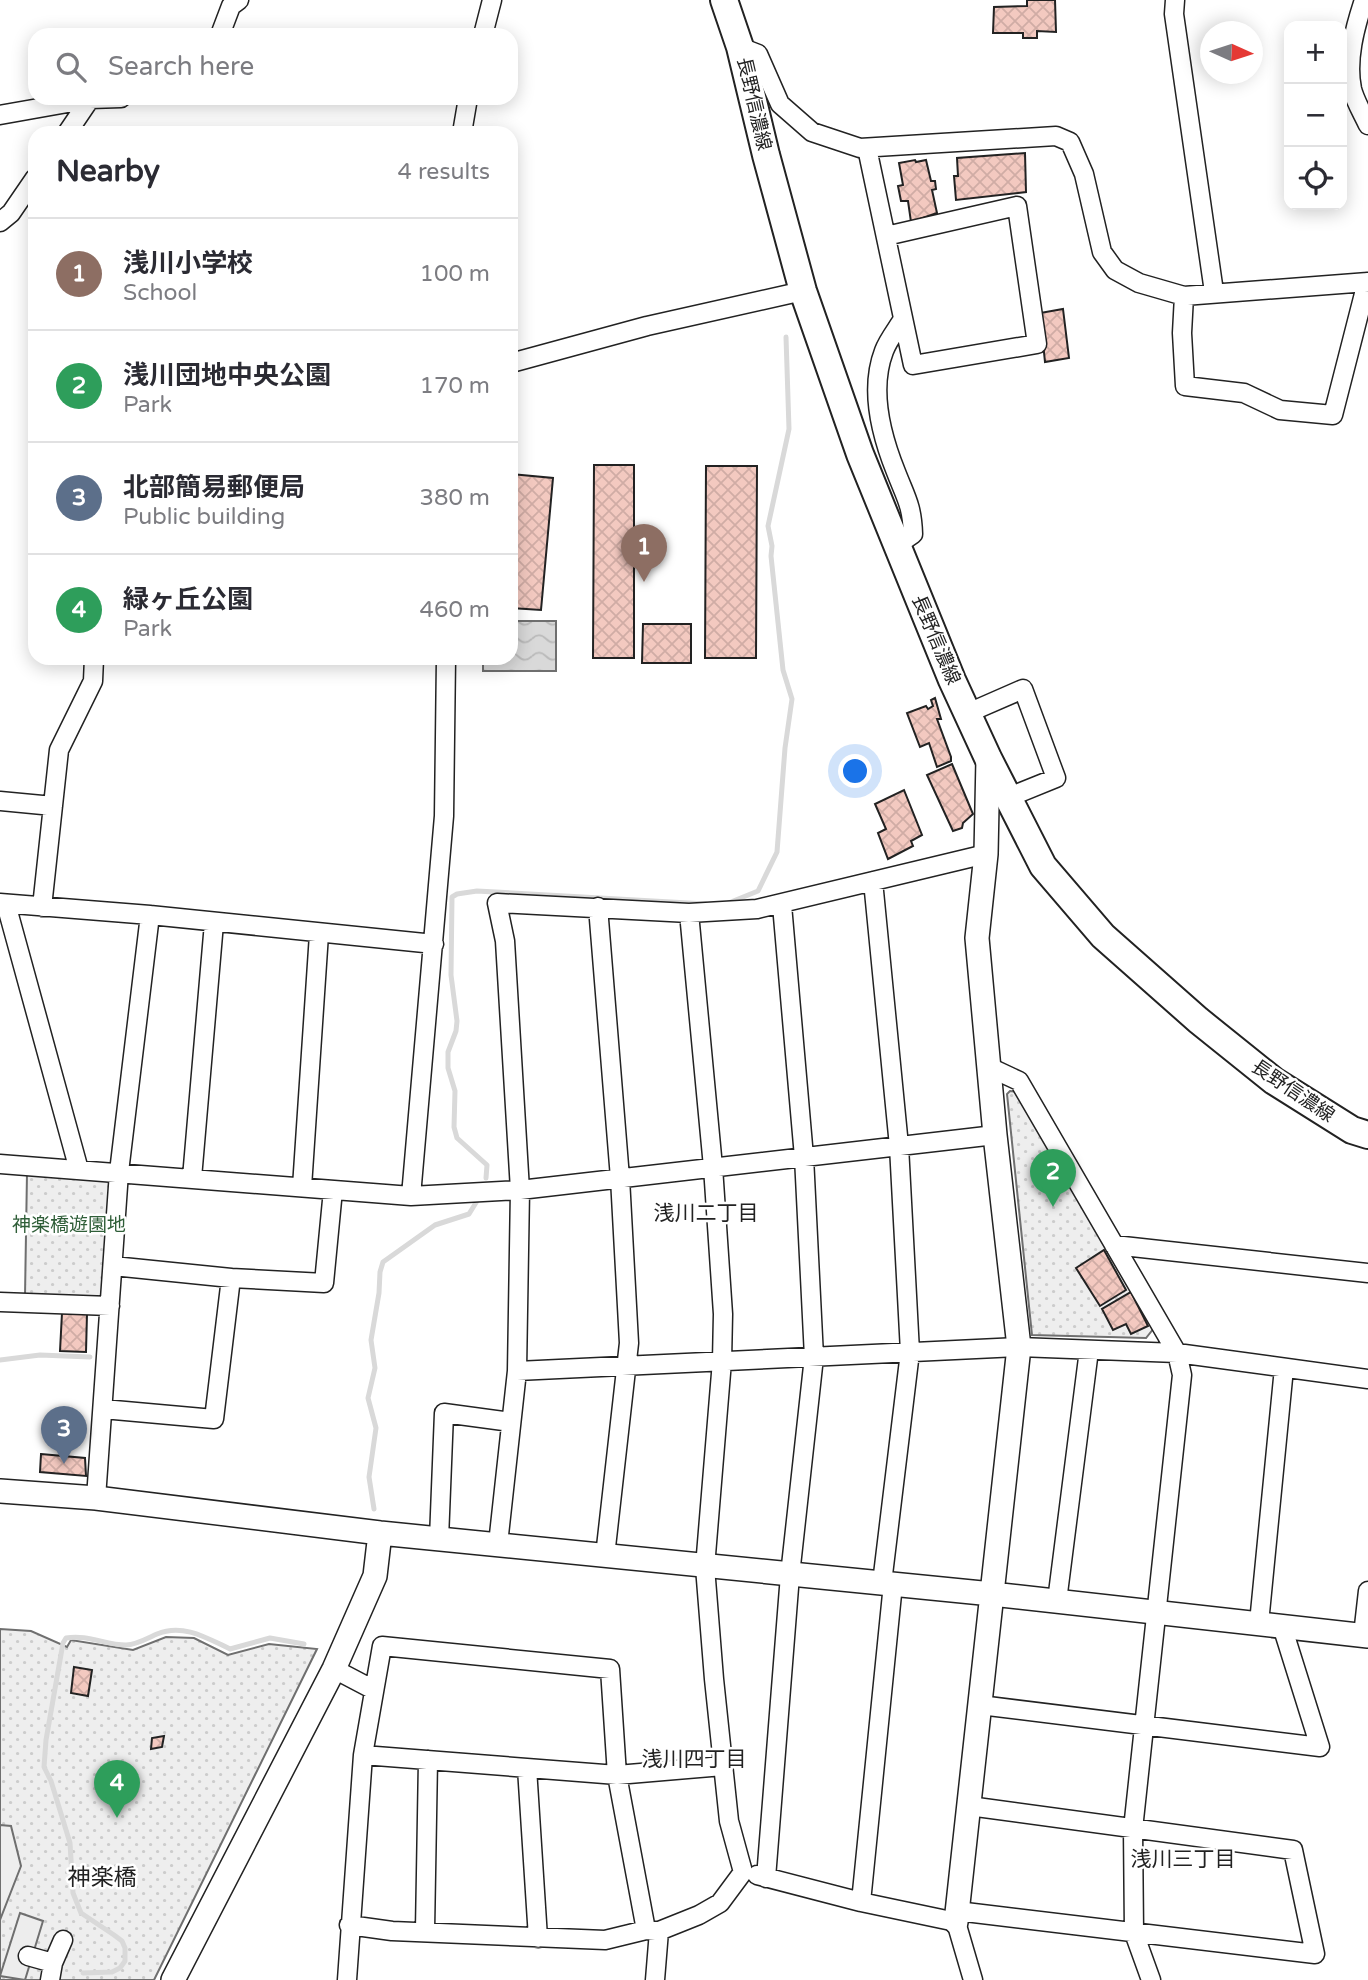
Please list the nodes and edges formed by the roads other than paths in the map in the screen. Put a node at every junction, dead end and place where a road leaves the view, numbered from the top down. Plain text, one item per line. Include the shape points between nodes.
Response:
1 (239, 0) edge
2 (492, 0) edge
3 (724, 0) edge
4 (1175, 0) edge
5 (1364, 0) edge
6 (223, 28) edge
7 (485, 28) edge
8 (740, 47) junction
9 (56, 105) edge
10 (86, 105) edge
11 (467, 105) edge
12 (0, 115) edge
13 (1368, 125) edge
14 (72, 126) edge
15 (463, 126) edge
16 (867, 148) junction
17 (28, 188) edge
18 (0, 222) edge
19 (886, 236) junction
20 (1367, 282) edge
21 (803, 291) junction
22 (1214, 292) junction
23 (1184, 296) junction
24 (904, 319) junction
25 (518, 361) edge
26 (897, 545) junction
27 (94, 665) edge
28 (446, 665) edge
29 (968, 713) junction
30 (988, 758) junction
31 (1009, 797) junction
32 (0, 801) edge
33 (53, 806) junction
34 (986, 854) junction
35 (873, 881) junction
36 (3, 904) edge
37 (782, 905) junction
38 (42, 907) junction
39 (598, 907) junction
40 (689, 913) junction
41 (150, 915) junction
42 (214, 923) junction
43 (319, 934) junction
44 (434, 944) junction
45 (989, 1067) junction
46 (995, 1135) junction
47 (1368, 1135) edge
48 (899, 1146) junction
49 (804, 1157) junction
50 (0, 1164) edge
51 (713, 1167) junction
52 (79, 1170) junction
53 (120, 1172) junction
54 (192, 1178) junction
55 (620, 1178) junction
56 (302, 1187) junction
57 (333, 1190) junction
58 (520, 1190) junction
59 (411, 1196) junction
60 (1114, 1245) junction
61 (113, 1266) junction
62 (1368, 1273) edge
63 (231, 1278) junction
64 (0, 1302) edge
65 (110, 1306) junction
66 (1019, 1347) junction
67 (1089, 1350) junction
68 (910, 1352) junction
69 (1177, 1353) junction
70 (814, 1357) junction
71 (722, 1361) junction
72 (625, 1366) junction
73 (1284, 1368) junction
74 (517, 1371) junction
75 (1368, 1380) edge
76 (103, 1409) junction
77 (511, 1422) junction
78 (0, 1492) edge
79 (96, 1498) junction
80 (380, 1533) junction
81 (439, 1538) junction
82 (498, 1544) junction
83 (605, 1556) junction
84 (705, 1567) junction
85 (790, 1575) junction
86 (887, 1584) junction
87 (1368, 1591) edge
88 (992, 1594) junction
89 (1057, 1601) junction
90 (1156, 1612) junction
91 (1259, 1623) junction
92 (1282, 1626) junction
93 (1366, 1635) edge
94 (334, 1669) junction
95 (374, 1690) junction
96 (980, 1705) junction
97 (1144, 1724) junction
98 (363, 1755) junction
99 (428, 1760) junction
100 (723, 1766) junction
101 (527, 1768) junction
102 (617, 1775) junction
103 (969, 1806) junction
104 (1133, 1829) junction
105 (743, 1872) junction
106 (766, 1878) junction
107 (861, 1902) junction
108 (956, 1916) junction
109 (349, 1925) junction
110 (425, 1930) junction
111 (652, 1931) junction
112 (1134, 1933) junction
113 (538, 1938) junction
114 (63, 1940) dead end
115 (28, 1955) dead end
116 (51, 1972) edge
117 (173, 1980) edge
118 (347, 1980) edge
119 (655, 1980) edge
120 (973, 1980) edge
121 (1151, 1980) edge

1 - 6 street via 231,6
2 - 7 street
3 - 8 main road, 長野信濃線
4 - 22 street
5 - 13 street via 1351,54 1352,89
8 - 16 street via 758,54 779,104 812,132
8 - 21 main road, 長野信濃線
9 - 12 street
10 - 14 street
11 - 15 street
16 - 19 street
16 - 23 street via 1056,136 1070,142 1084,174 1102,252 1115,270 1139,283
17 - 18 street
19 - 24 street
19 - 24 street via 1017,206 1037,344 913,365
20 - 22 street
20 - 23 street via 1333,415 1280,410 1244,393 1185,386
21 - 25 street
21 - 26 main road, 長野信濃線
22 - 23 street
24 - 26 street via 884,350 875,386 883,431 912,511 913,534
26 - 29 main road, 長野信濃線
27 - 33 street via 93,681 59,750
28 - 44 street via 444,816
29 - 30 main road, 長野信濃線
29 - 31 street via 1023,689 1056,778
30 - 31 main road, 長野信濃線
30 - 34 street
31 - 47 main road, 長野信濃線 via 1043,866 1103,936 1274,1081 1352,1130
32 - 33 street
33 - 38 street
34 - 35 street
34 - 45 street via 977,938
35 - 37 street
35 - 48 street
36 - 38 street
36 - 52 street
37 - 40 street
37 - 49 street
38 - 41 street
39 - 40 street
39 - 55 street
39 - 58 street via 497,903 505,941
40 - 51 street
41 - 42 street
41 - 53 street
42 - 43 street
42 - 54 street
43 - 44 street
43 - 56 street
44 - 59 street
45 - 46 street
45 - 60 street via 1019,1081
46 - 48 street
46 - 66 street
48 - 49 street
48 - 68 street
49 - 51 street
49 - 70 street
50 - 52 street
51 - 55 street
51 - 71 street
52 - 53 street
53 - 54 street
53 - 61 street
54 - 56 street
55 - 58 street
55 - 72 street via 629,1343
56 - 57 street
57 - 59 street
57 - 63 street via 324,1283
58 - 59 street
58 - 74 street
60 - 62 street
60 - 69 street
61 - 63 street
61 - 65 street
63 - 76 street via 214,1419
64 - 65 street
65 - 76 street
66 - 67 street
66 - 68 street
66 - 88 street
67 - 69 street
67 - 89 street
68 - 70 street
68 - 86 street
69 - 73 street
69 - 90 street via 1182,1375
70 - 71 street
70 - 85 street
71 - 72 street
71 - 84 street
72 - 74 street
72 - 83 street
73 - 75 street
73 - 91 street
74 - 77 street
76 - 79 street
77 - 81 street via 444,1413
77 - 82 street
78 - 79 street
79 - 80 street
80 - 81 street
80 - 94 street via 375,1576
81 - 82 street
82 - 83 street
83 - 84 street
84 - 85 street
84 - 100 street
85 - 86 street
85 - 106 street
86 - 88 street
86 - 107 street
87 - 93 street
88 - 89 street
88 - 96 street
89 - 90 street
90 - 91 street
90 - 97 street
91 - 92 street
92 - 93 street
92 - 97 street via 1320,1746
94 - 95 street
94 - 117 street
95 - 98 street
95 - 102 street via 382,1646 610,1669
96 - 97 street
96 - 103 street
97 - 104 street
98 - 99 street
98 - 109 street
99 - 101 street
99 - 110 street
100 - 102 street
100 - 105 street via 729,1821
101 - 102 street
101 - 113 street
102 - 111 street
103 - 104 street
103 - 108 street
104 - 112 street
104 - 112 street via 1293,1850 1315,1954
105 - 106 street
105 - 111 street via 720,1903
106 - 107 street
107 - 108 street
108 - 112 street
108 - 120 street
109 - 110 street
109 - 118 street
110 - 113 street
111 - 113 street via 605,1940
111 - 119 street
112 - 121 street
114 - 116 street
115 - 116 street

